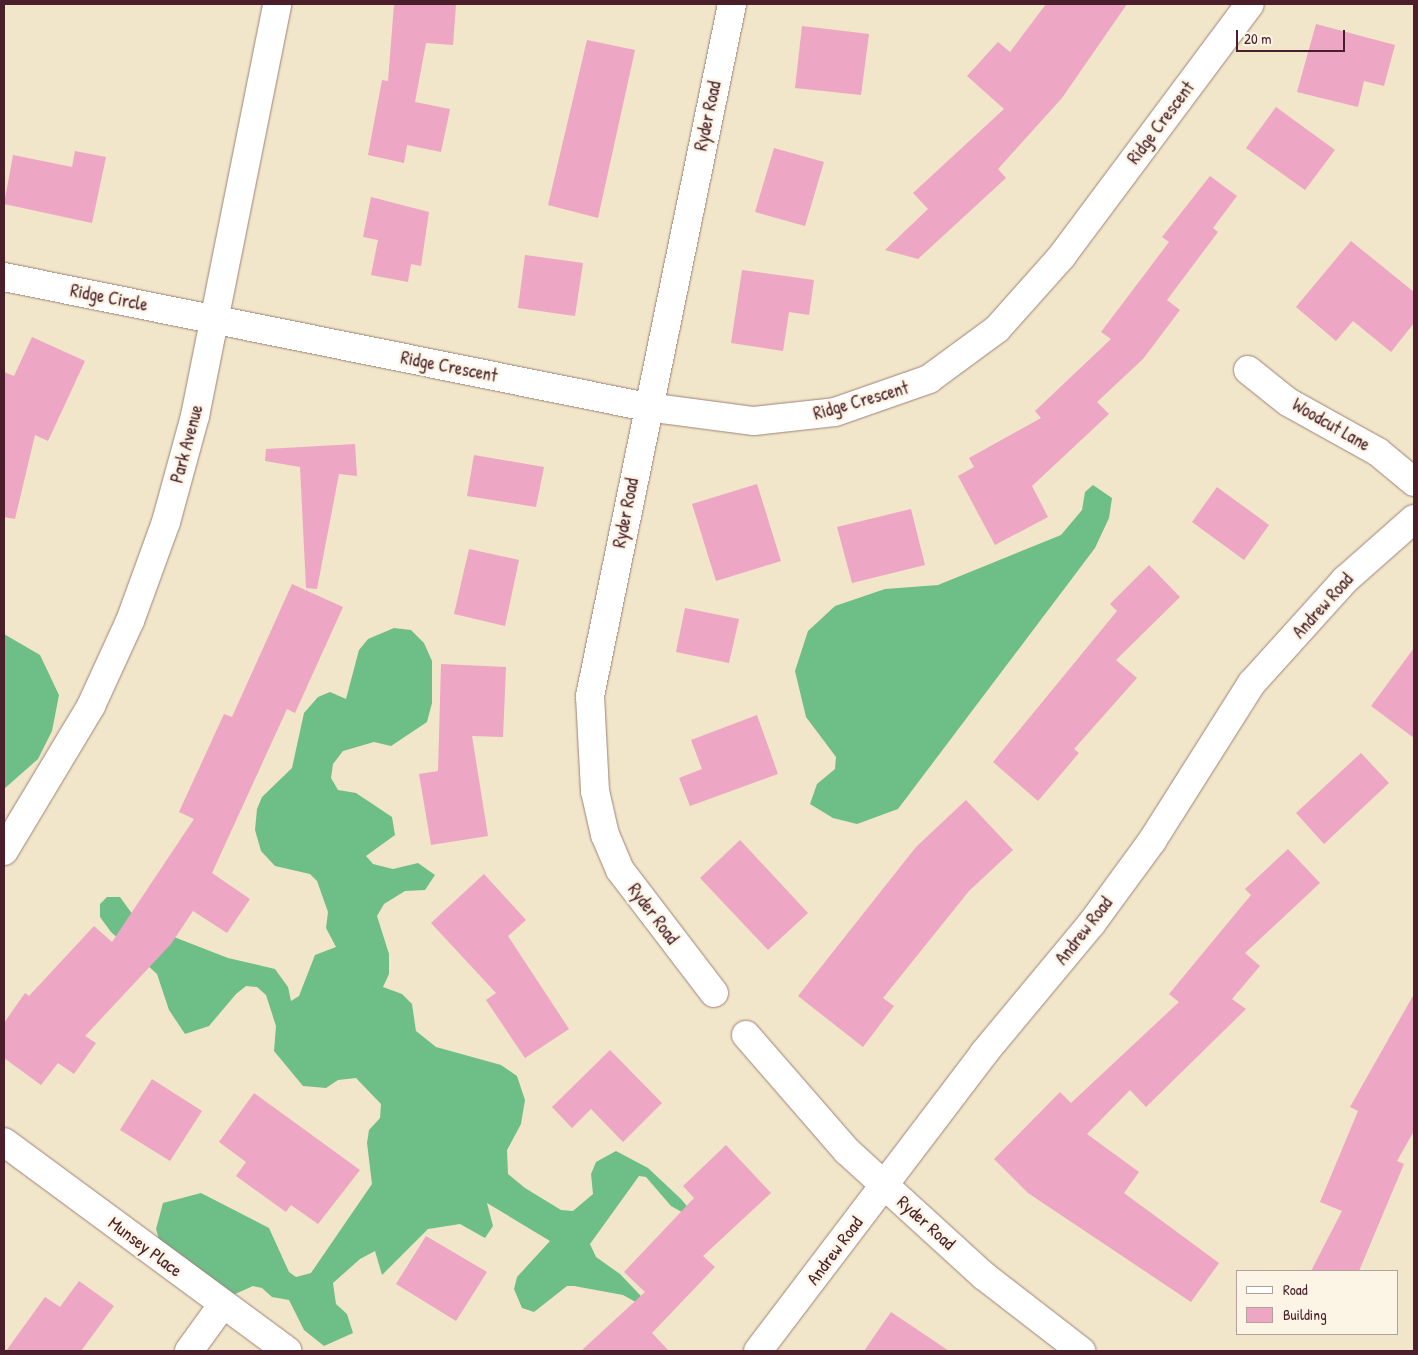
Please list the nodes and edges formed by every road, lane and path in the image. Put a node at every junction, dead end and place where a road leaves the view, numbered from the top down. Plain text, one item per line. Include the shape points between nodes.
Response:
1 (277, 4) edge
2 (732, 4) edge
3 (1250, 4) edge
4 (4, 277) edge
5 (214, 320) junction
6 (1248, 370) dead end
7 (647, 407) junction
8 (1414, 482) edge
9 (1414, 519) edge
10 (4, 851) edge
11 (714, 993) dead end
12 (746, 1035) dead end
13 (4, 1142) edge
14 (885, 1185) junction
15 (224, 1304) junction
16 (188, 1351) edge
17 (287, 1351) edge
18 (758, 1351) edge
19 (1081, 1351) edge

1 - 5 street, Park Avenue
2 - 7 street, Ryder Road
3 - 7 street, Ridge Crescent via 1062,256 997,329 957,362 900,392 799,418 754,422
4 - 5 street, Ridge Circle
5 - 7 street, Ridge Crescent
5 - 10 street, Park Avenue via 195,416 168,514 130,621 82,722
6 - 8 street, Woodcut Lane via 1288,402 1378,452
7 - 11 street, Ryder Road via 593,673 594,791 620,870
9 - 14 street, Andrew Road via 1346,580 1252,682 1152,841 1092,923 984,1053
12 - 14 street, Ryder Road via 811,1112
13 - 15 street, Munsey Place
14 - 18 street, Andrew Road
14 - 19 street, Ryder Road via 984,1276
15 - 16 street
15 - 17 street, Munsey Place

